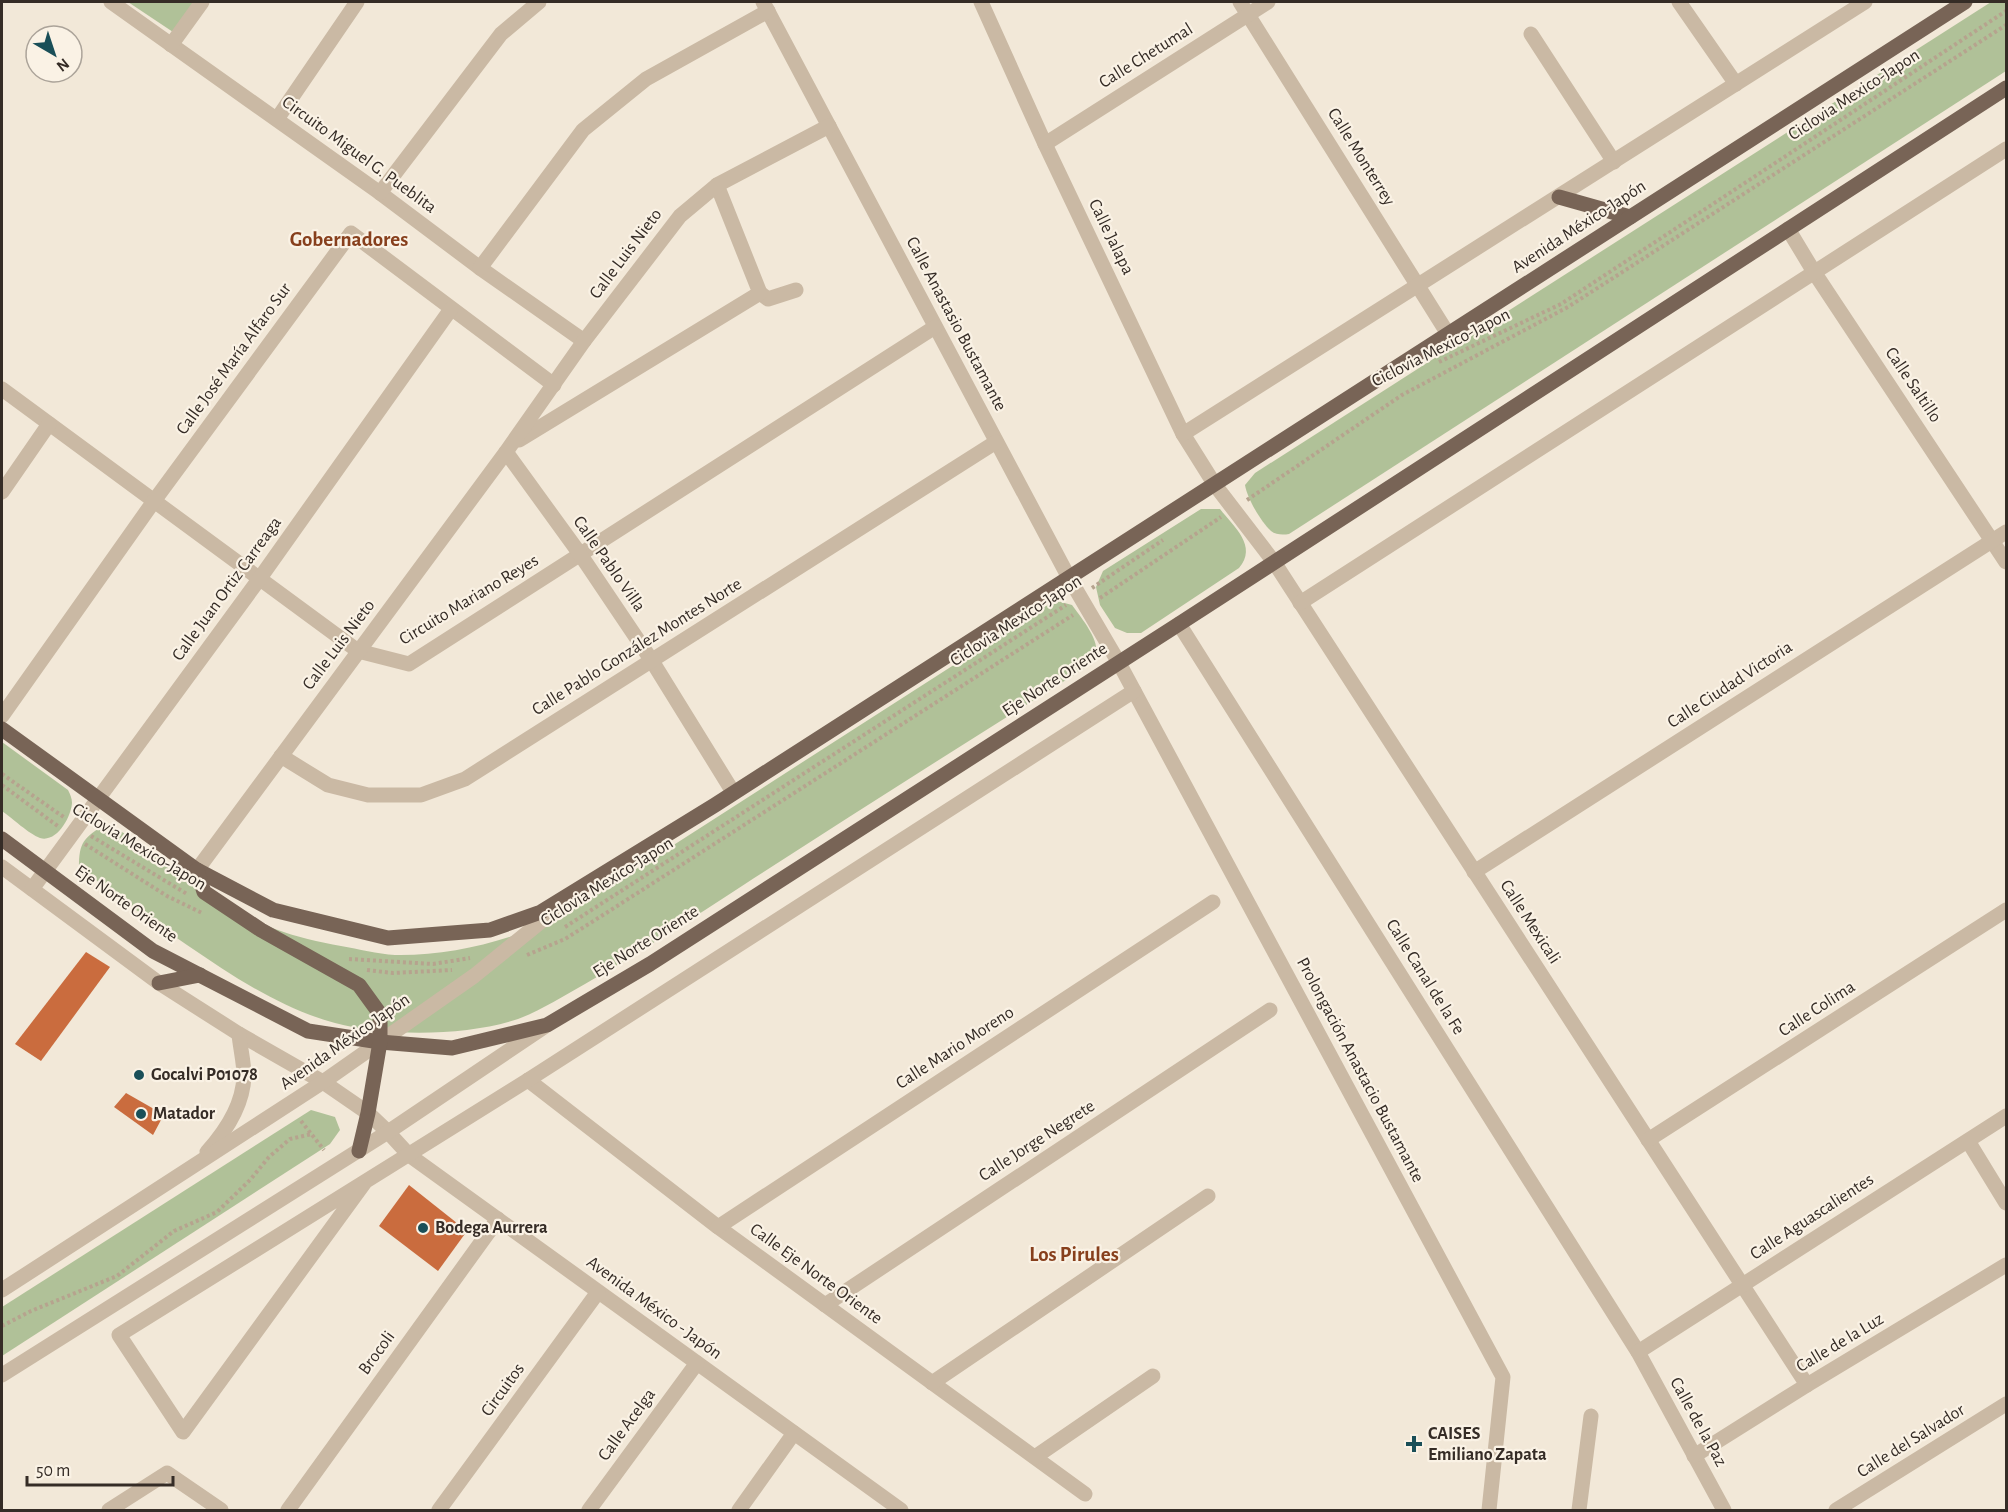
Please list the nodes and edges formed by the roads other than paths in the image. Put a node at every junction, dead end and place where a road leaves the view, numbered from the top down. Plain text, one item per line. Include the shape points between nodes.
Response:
1 (111, 2) edge
2 (202, 2) edge
3 (357, 2) edge
4 (538, 2) edge
5 (981, 2) edge
6 (1268, 2) edge
7 (1678, 2) edge
8 (1865, 2) edge
9 (1963, 2) edge
10 (766, 6) edge
11 (1244, 8) edge
12 (1531, 34) dead end
13 (171, 45) junction
14 (1736, 84) junction
15 (2007, 88) edge
16 (277, 119) junction
17 (829, 126) junction
18 (1045, 144) junction
19 (2007, 149) edge
20 (1614, 162) junction
21 (717, 185) junction
22 (380, 193) junction
23 (1559, 197) junction
24 (1630, 217) junction
25 (1788, 229) junction
26 (480, 268) junction
27 (1814, 272) junction
28 (1419, 286) junction
29 (796, 290) dead end
30 (760, 293) junction
31 (451, 309) junction
32 (935, 327) junction
33 (1448, 334) junction
34 (584, 341) junction
35 (554, 384) junction
36 (2, 389) edge
37 (49, 424) junction
38 (1183, 434) junction
39 (996, 442) junction
40 (509, 448) junction
41 (1215, 484) junction
42 (2, 492) edge
43 (154, 501) junction
44 (2007, 532) edge
45 (1993, 541) junction
46 (580, 554) junction
47 (1274, 562) junction
48 (2007, 562) edge
49 (1068, 576) junction
50 (260, 579) junction
51 (1300, 603) junction
52 (1179, 624) junction
53 (358, 651) junction
54 (652, 661) junction
55 (1119, 663) junction
56 (1134, 691) junction
57 (2, 716) edge
58 (2, 729) edge
59 (281, 756) junction
60 (733, 792) junction
61 (99, 799) junction
62 (2, 839) edge
63 (2, 867) edge
64 (197, 870) junction
65 (46, 871) junction
66 (1474, 872) junction
67 (32, 889) junction
68 (580, 890) junction
69 (1213, 902) dead end
70 (2007, 910) edge
71 (200, 975) junction
72 (159, 983) junction
73 (1270, 1010) dead end
74 (547, 1025) junction
75 (239, 1034) junction
76 (380, 1042) junction
77 (528, 1080) junction
78 (323, 1082) junction
79 (368, 1113) junction
80 (2007, 1116) edge
81 (388, 1132) junction
82 (1648, 1140) junction
83 (1968, 1141) junction
84 (359, 1151) junction
85 (409, 1155) junction
86 (195, 1166) junction
87 (365, 1182) junction
88 (1208, 1196) dead end
89 (2007, 1203) edge
90 (498, 1219) junction
91 (718, 1227) junction
92 (2007, 1265) edge
93 (1742, 1285) junction
94 (2, 1290) edge
95 (598, 1292) junction
96 (825, 1305) junction
97 (1638, 1352) junction
98 (697, 1363) junction
99 (2, 1375) edge
100 (1153, 1376) dead end
101 (932, 1383) junction
102 (1807, 1385) junction
103 (2007, 1404) edge
104 (1591, 1416) dead end
105 (794, 1433) junction
106 (1694, 1456) junction
107 (1035, 1457) junction
108 (1085, 1494) dead end
109 (109, 1510) edge
110 (221, 1510) edge
111 (287, 1510) edge
112 (439, 1510) edge
113 (589, 1510) edge
114 (739, 1510) edge
115 (901, 1510) edge
116 (1489, 1510) edge
117 (1579, 1510) edge
118 (1724, 1510) edge
119 (1836, 1510) edge

1 - 13 street, Circuito Miguel G. Pueblita
2 - 13 street
3 - 16 street
4 - 22 street via 501,34
5 - 18 street, Calle Jalapa
6 - 11 street, Calle Chetumal
7 - 14 street
8 - 14 street
9 - 24 main road, Avenida México-Japón
10 - 17 street, Calle Anastasio Bustamante
10 - 26 street via 646,79 583,130
11 - 18 street, Calle Chetumal
11 - 28 street, Calle Monterrey
12 - 20 street
13 - 16 street, Circuito Miguel G. Pueblita
14 - 20 street
15 - 25 main road
16 - 22 street, Circuito Miguel G. Pueblita
17 - 21 street, Calle Luis Nieto
17 - 32 street, Calle Anastasio Bustamante
18 - 38 street, Calle Jalapa
19 - 27 street
20 - 23 street
21 - 30 street
21 - 34 street, Calle Luis Nieto via 680,216
22 - 26 street, Circuito Miguel G. Pueblita
23 - 24 main road
23 - 28 street
24 - 33 main road, Avenida México-Japón
25 - 27 street, Calle Saltillo
25 - 47 main road
26 - 34 street, Circuito Miguel G. Pueblita
27 - 45 street, Calle Saltillo
27 - 51 street
28 - 33 street, Calle Monterrey
28 - 38 street
29 - 30 street via 768,299
30 - 40 street, Calle Luis Nieto
31 - 35 street, Calle José María Alfaro Sur
31 - 43 street, Calle José María Alfaro Sur via 351,232
31 - 50 street, Calle Juan Ortiz Carreaga
32 - 39 street, Calle Anastasio Bustamante
32 - 46 street, Circuito Mariano Reyes
33 - 41 main road, Avenida México-Japón
34 - 35 street, Calle Luis Nieto
35 - 40 street, Calle Luis Nieto
36 - 37 street, Circuito Mariano Reyes
37 - 42 street
37 - 43 street, Circuito Mariano Reyes
38 - 41 street, Calle Jalapa
39 - 49 street, Calle Anastasio Bustamante
39 - 54 street, Calle Pablo González Montes Norte
40 - 46 street, Calle Pablo Villa
40 - 53 street, Calle Luis Nieto
41 - 47 street, Calle Mexicali
41 - 49 main road
43 - 50 street, Circuito Mariano Reyes
43 - 57 street, Calle José María Alfaro Sur
44 - 45 street, Calle Ciudad Victoria
45 - 48 street, Calle Saltillo
45 - 66 street, Calle Ciudad Victoria
46 - 53 street, Circuito Mariano Reyes via 409,664
46 - 54 street, Calle Pablo Villa
47 - 51 street, Calle Mexicali
47 - 52 main road, Eje Norte Oriente
49 - 55 street, Calle Anastasio Bustamante
49 - 60 main road
50 - 53 street, Circuito Mariano Reyes
50 - 61 street, Calle Juan Ortiz Carreaga
51 - 66 street, Calle Mexicali
52 - 55 main road, Eje Norte Oriente
52 - 97 street, Calle Canal de la Fe
53 - 59 street, Calle Luis Nieto
54 - 59 street, Calle Pablo González Montes Norte via 465,779 421,795 368,795 328,785
54 - 60 street, Calle Pablo Villa
55 - 56 street, Prolongación Anastacio Bustamante
55 - 74 main road, Eje Norte Oriente via 650,964
56 - 77 street
56 - 116 street, Prolongación Anastacio Bustamante via 1503,1377
58 - 61 main road
59 - 64 street, Calle Luis Nieto
60 - 68 main road
61 - 64 main road
61 - 65 street, Calle Juan Ortiz Carreaga
62 - 65 main road, Eje Norte Oriente
63 - 67 street, Avenida México - Japón
64 - 68 main road via 273,910 388,938 490,930 541,912
64 - 76 main road via 204,892 261,930 359,985 380,1014
65 - 67 street, Calle Juan Ortiz Carreaga
65 - 71 main road, Eje Norte Oriente via 153,951
66 - 82 street, Calle Mexicali
67 - 72 street, Avenida México - Japón
68 - 76 street, Avenida México Japón via 474,976
69 - 91 street, Calle Mario Moreno
70 - 82 street, Calle Colima
71 - 72 main road
71 - 76 main road, Eje Norte Oriente via 308,1031
72 - 75 street, Avenida México - Japón
73 - 96 street, Calle Jorge Negrete
74 - 76 main road, Eje Norte Oriente via 452,1048
74 - 81 street
75 - 78 street, Avenida México - Japón
75 - 86 street via 244,1077 239,1103 223,1134
76 - 78 street, Avenida México Japón
76 - 79 main road
77 - 85 street
77 - 91 street, Calle Eje Norte Oriente
78 - 79 street, Avenida México - Japón
78 - 86 street, Avenida México Japón
79 - 81 street, Avenida México - Japón
79 - 84 main road
80 - 83 street, Calle Aguascalientes
81 - 84 street
81 - 85 street, Avenida México - Japón
82 - 93 street, Calle Mexicali
83 - 89 street
83 - 93 street, Calle Aguascalientes
84 - 99 street
85 - 87 street
85 - 90 street, Avenida México - Japón
86 - 94 street, Avenida México Japón
87 - 87 street via 119,1335 183,1431 204,1403
88 - 101 street
90 - 95 street, Avenida México - Japón
90 - 111 street, Brocoli
91 - 96 street, Calle Eje Norte Oriente
92 - 102 street, Calle de la Luz
93 - 97 street, Calle Aguascalientes
93 - 102 street, Calle Mexicali
95 - 98 street, Avenida México - Japón
95 - 112 street, Circuitos
96 - 101 street, Calle Eje Norte Oriente
97 - 106 street, Calle de la Paz
98 - 105 street, Avenida México - Japón
98 - 113 street, Calle Acelga
100 - 107 street
101 - 107 street, Calle Eje Norte Oriente
102 - 106 street, Calle de la Luz
103 - 119 street, Calle del Salvador
104 - 117 street
105 - 114 street
105 - 115 street, Avenida México - Japón
106 - 118 street, Calle de la Paz
107 - 108 street, Calle Eje Norte Oriente
109 - 110 street via 167,1473

